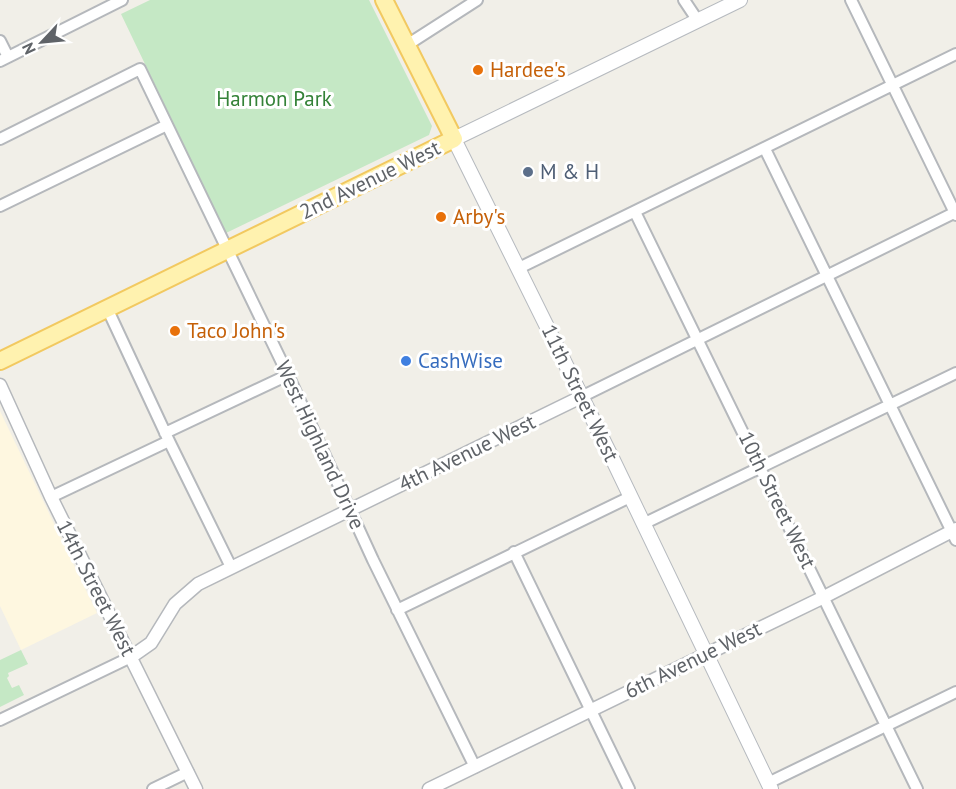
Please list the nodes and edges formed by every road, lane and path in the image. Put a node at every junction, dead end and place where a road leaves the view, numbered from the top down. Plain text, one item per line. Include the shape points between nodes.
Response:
1 (122, 0) edge
2 (384, 0) edge
3 (477, 0) edge
4 (684, 0) edge
5 (740, 0) edge
6 (851, 0) edge
7 (698, 21) junction
8 (0, 41) edge
9 (407, 45) junction
10 (956, 54) edge
11 (4, 59) edge
12 (893, 85) junction
13 (167, 125) junction
14 (0, 139) edge
15 (454, 139) junction
16 (765, 149) junction
17 (0, 206) edge
18 (634, 212) junction
19 (956, 213) edge
20 (227, 250) junction
21 (519, 268) junction
22 (827, 276) junction
23 (107, 308) junction
24 (698, 340) junction
25 (0, 361) edge
26 (956, 373) edge
27 (288, 375) junction
28 (0, 385) edge
29 (581, 397) junction
30 (890, 405) junction
31 (167, 437) junction
32 (761, 467) junction
33 (51, 497) junction
34 (630, 497) junction
35 (350, 511) junction
36 (643, 524) junction
37 (955, 534) edge
38 (514, 552) junction
39 (231, 567) junction
40 (824, 597) junction
41 (397, 610) junction
42 (706, 654) junction
43 (131, 657) junction
44 (956, 692) edge
45 (590, 710) junction
46 (0, 720) edge
47 (887, 726) junction
48 (475, 767) junction
49 (188, 772) junction
50 (770, 786) edge
51 (153, 789) edge
52 (196, 789) edge
53 (429, 789) edge
54 (629, 789) edge
55 (917, 789) edge

1 - 11 street
2 - 9 main road, 11th Street West
3 - 9 street
4 - 7 street
5 - 7 main road, 2nd Avenue West
6 - 12 street
7 - 15 main road, 2nd Avenue West
8 - 11 street
9 - 15 main road, 11th Street West
10 - 12 street
12 - 16 street
12 - 19 street
13 - 14 street, West Highland Drive via 140,69
13 - 17 street
13 - 20 street, West Highland Drive
15 - 20 main road, 2nd Avenue West
15 - 21 main road, 11th Street West
16 - 18 street
16 - 22 street
18 - 21 street
18 - 24 street, 10th Street West
19 - 22 street, 4th Avenue West
20 - 23 main road, 2nd Avenue West
20 - 27 street, West Highland Drive
21 - 29 main road, 11th Street West
22 - 24 street, 4th Avenue West
22 - 30 street
23 - 25 main road, 2nd Avenue West
23 - 31 street
24 - 29 street, 4th Avenue West
24 - 32 street, 10th Street West
26 - 30 street
27 - 31 street
27 - 35 street, West Highland Drive
28 - 33 street, 14th Street West
29 - 34 main road, 11th Street West
29 - 35 street, 4th Avenue West
30 - 32 street
30 - 37 street
31 - 33 street
31 - 39 street
32 - 36 street
32 - 40 street, 10th Street West
33 - 43 street, 14th Street West
34 - 36 main road, 11th Street West
34 - 38 street
35 - 39 street, 4th Avenue West
35 - 41 street, West Highland Drive
36 - 42 main road, 11th Street West
37 - 40 street, 6th Avenue West
38 - 41 street
38 - 45 street
39 - 43 street, 4th Avenue West via 188,591 175,604 152,643
40 - 42 street, 6th Avenue West
40 - 47 street, 10th Street West
41 - 48 street, West Highland Drive
42 - 45 street, 6th Avenue West
42 - 50 main road, 11th Street West
43 - 46 street, 4th Avenue West
43 - 49 street, 14th Street West
44 - 47 street
45 - 48 street, 6th Avenue West
45 - 54 street
47 - 50 street
47 - 55 street, 10th Street West
48 - 53 street, 6th Avenue West
49 - 51 street
49 - 52 street, 14th Street West

